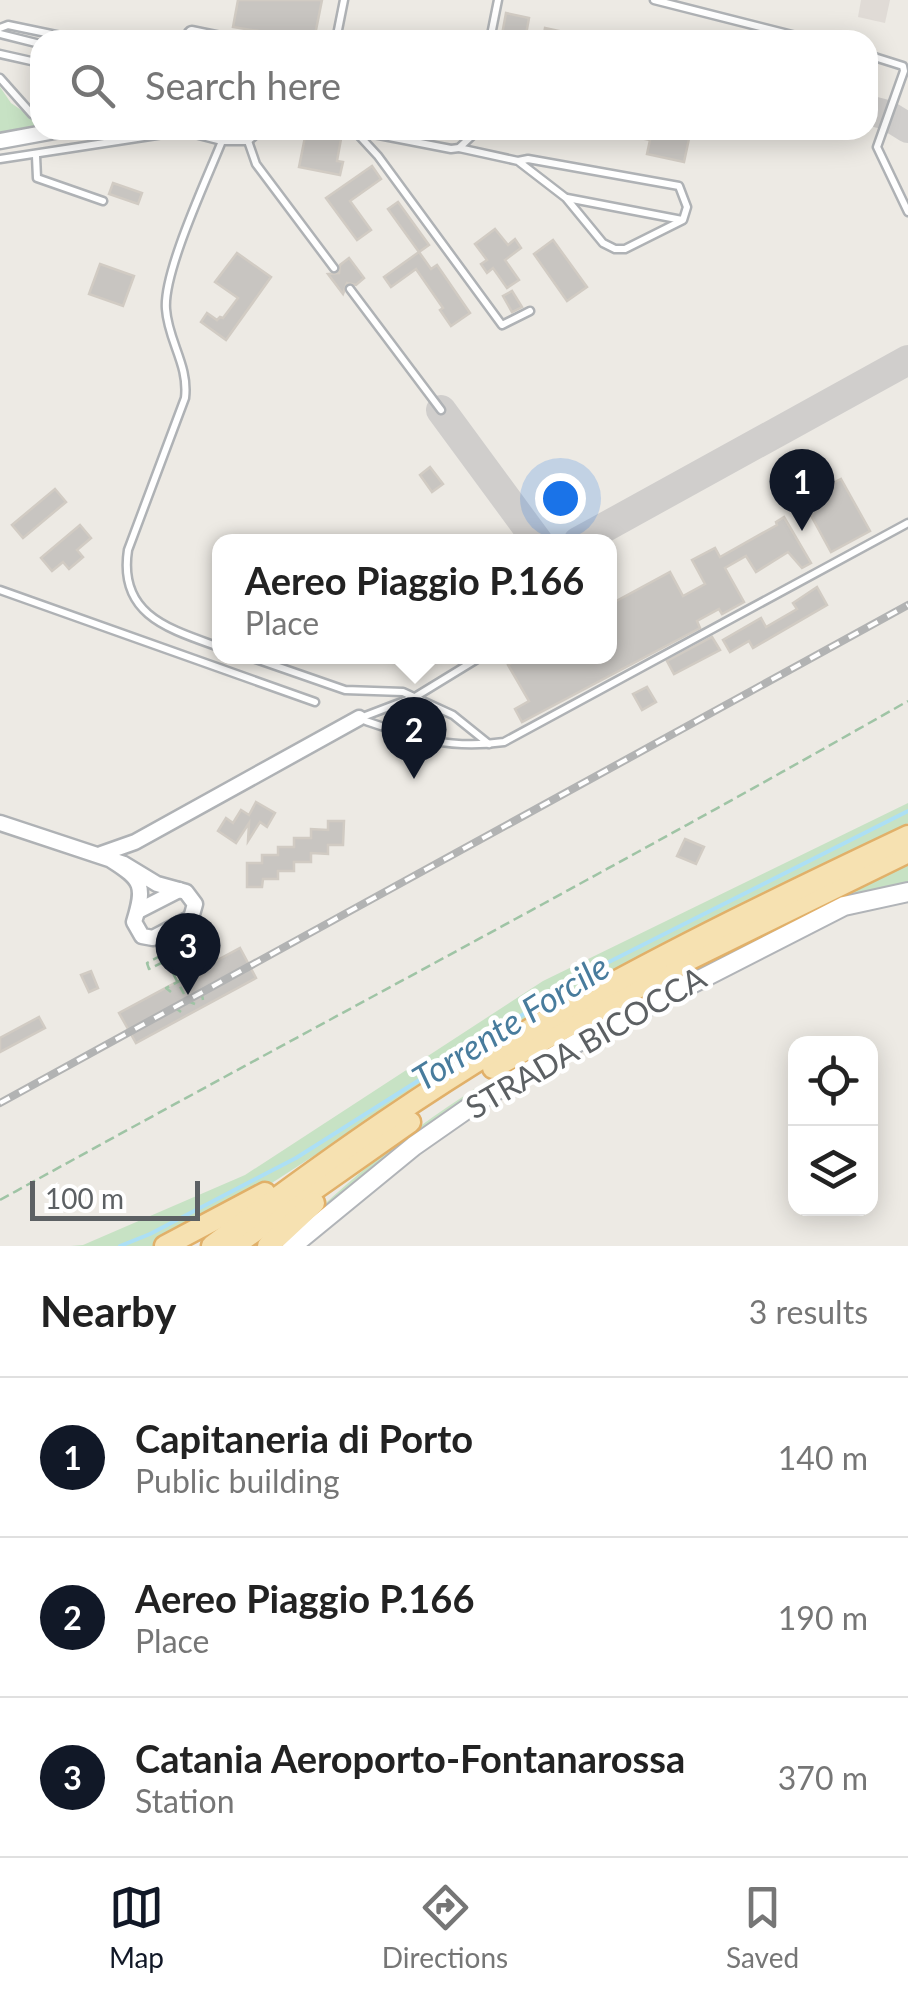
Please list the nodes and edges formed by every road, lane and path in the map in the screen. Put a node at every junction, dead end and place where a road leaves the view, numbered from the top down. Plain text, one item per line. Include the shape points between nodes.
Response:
1 (498, 0) edge
2 (654, 0) edge
3 (344, 1) edge
4 (30, 30) edge
5 (338, 30) edge
6 (492, 30) edge
7 (772, 30) edge
8 (0, 31) edge
9 (30, 41) edge
10 (0, 54) edge
11 (878, 57) edge
12 (30, 61) edge
13 (905, 64) edge
14 (0, 78) edge
15 (30, 112) edge
16 (30, 136) edge
17 (129, 140) edge
18 (218, 140) edge
19 (363, 140) edge
20 (386, 140) edge
21 (407, 140) edge
22 (466, 140) edge
23 (0, 141) edge
24 (222, 141) junction
25 (248, 141) joint
26 (458, 148) junction
27 (36, 156) junction
28 (378, 156) junction
29 (0, 159) edge
30 (518, 161) junction
31 (566, 198) junction
32 (104, 201) dead end
33 (908, 212) edge
34 (683, 220) junction
35 (334, 268) dead end
36 (350, 289) dead end
37 (530, 311) dead end
38 (441, 410) dead end
39 (908, 523) edge
40 (0, 590) edge
41 (212, 645) edge
42 (270, 664) edge
43 (469, 664) edge
44 (415, 697) junction
45 (315, 702) dead end
46 (908, 702) edge
47 (359, 718) junction
48 (490, 744) junction
49 (0, 823) edge
50 (908, 836) edge
51 (908, 852) edge
52 (95, 854) junction
53 (111, 860) junction
54 (179, 890) junction
55 (908, 892) edge
56 (138, 911) junction
57 (166, 960) dead end
58 (192, 980) dead end
59 (178, 982) junction
60 (170, 992) dead end
61 (184, 994) dead end
62 (429, 1109) junction
63 (337, 1154) junction
64 (0, 1200) edge
65 (276, 1242) edge
66 (165, 1246) edge
67 (212, 1246) edge
68 (234, 1246) edge

1 - 6 lane
2 - 7 lane
3 - 5 lane
4 - 8 lane
8 - 9 lane
10 - 12 lane
11 - 13 lane
13 - 33 lane via 876,147
14 - 15 lane
16 - 23 street
17 - 27 lane
18 - 24 lane
19 - 28 lane
20 - 28 lane
21 - 26 lane
22 - 26 lane
24 - 25 lane
24 - 41 lane via 168,289 168,326 183,362 185,398 126,564 138,606 173,631
25 - 35 lane via 256,164
26 - 30 lane
27 - 29 lane
27 - 32 lane via 37,178
28 - 37 lane via 502,326
30 - 31 lane
30 - 34 lane via 678,186 687,207
31 - 34 lane
31 - 34 lane via 615,249
36 - 38 lane
39 - 48 lane via 517,736
40 - 45 lane
42 - 44 lane via 345,690
43 - 44 lane
44 - 47 lane
44 - 48 lane via 454,715
46 - 64 path
47 - 48 lane via 426,742
47 - 52 street via 135,842
49 - 52 street
50 - 63 main road via 561,1012
51 - 62 main road via 669,970
52 - 53 street
53 - 54 street
53 - 56 street via 138,880
54 - 56 street
54 - 56 street via 195,904 191,918 153,938 134,928
55 - 65 main road, STRADA BICOCCA via 844,906 578,1042 476,1102
57 - 59 path
58 - 59 path via 191,975
59 - 60 path via 166,988
59 - 61 path
62 - 65 main road
62 - 68 main road
63 - 66 main road
63 - 67 main road

